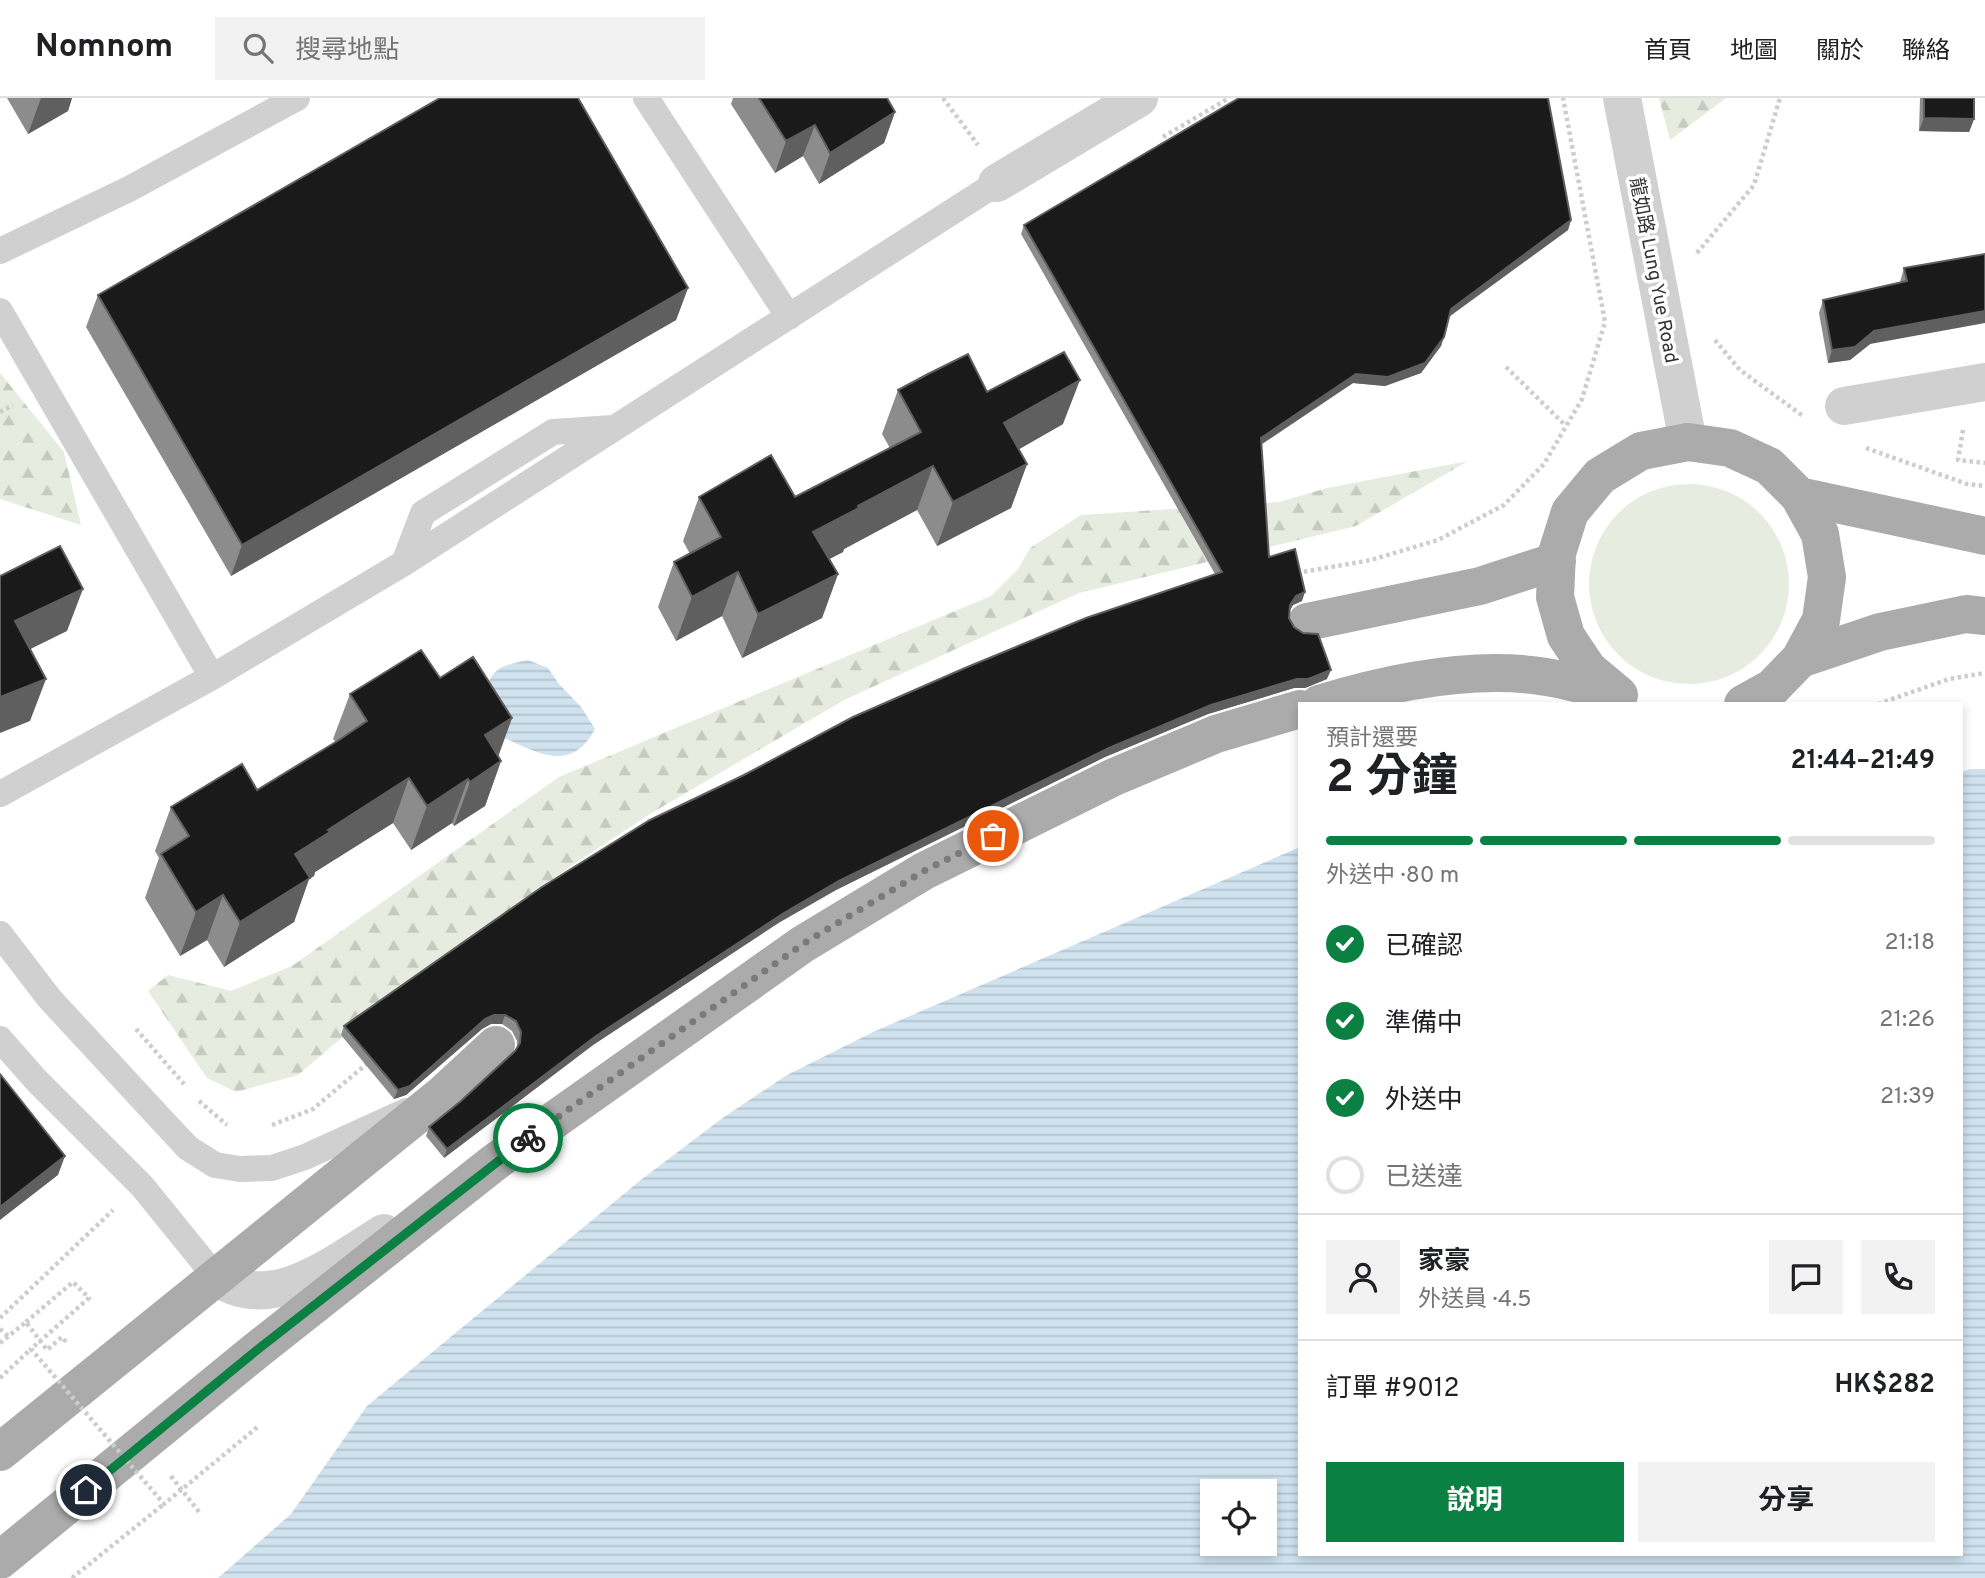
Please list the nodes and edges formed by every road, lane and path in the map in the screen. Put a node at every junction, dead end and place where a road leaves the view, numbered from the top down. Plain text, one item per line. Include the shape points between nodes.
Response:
1 (297, 98) edge
2 (646, 98) edge
3 (943, 98) edge
4 (1139, 98) edge
5 (1563, 98) edge
6 (1622, 98) edge
7 (1780, 98) edge
8 (990, 167) junction
9 (0, 251) edge
10 (1690, 251) dead end
11 (0, 312) edge
12 (789, 317) junction
13 (0, 328) edge
14 (1711, 330) dead end
15 (27, 360) junction
16 (1506, 368) dead end
17 (1985, 382) edge
18 (1844, 406) dead end
19 (1808, 419) dead end
20 (1566, 426) junction
21 (1974, 428) dead end
22 (1688, 442) junction
23 (1854, 444) dead end
24 (1985, 463) edge
25 (1985, 486) edge
26 (1799, 496) junction
27 (1985, 536) edge
28 (1557, 561) junction
29 (1296, 574) edge
30 (1985, 615) edge
31 (1307, 622) dead end
32 (1800, 659) junction
33 (1985, 673) edge
34 (212, 677) junction
35 (1629, 699) edge
36 (1326, 702) edge
37 (1747, 702) edge
38 (1881, 702) edge
39 (1298, 710) edge
40 (0, 794) edge
41 (0, 934) edge
42 (136, 1029) dead end
43 (0, 1039) edge
44 (496, 1045) dead end
45 (375, 1057) edge
46 (187, 1087) dead end
47 (443, 1094) junction
48 (195, 1097) dead end
49 (229, 1127) dead end
50 (261, 1130) dead end
51 (495, 1162) junction
52 (113, 1210) dead end
53 (215, 1276) junction
54 (0, 1318) edge
55 (26, 1322) junction
56 (0, 1329) edge
57 (8, 1336) junction
58 (0, 1343) edge
59 (67, 1344) dead end
60 (31, 1349) junction
61 (0, 1378) edge
62 (260, 1425) dead end
63 (0, 1452) edge
64 (166, 1469) dead end
65 (164, 1504) junction
66 (199, 1512) dead end
67 (0, 1560) edge
68 (72, 1578) edge

1 - 9 lane via 129,189
2 - 12 lane
3 - 8 path
4 - 8 street
5 - 20 path via 1605,322 1582,399
6 - 22 street, 龍如路 Lung Yue Road
7 - 10 path via 1755,185 1692,259
8 - 12 lane
11 - 15 lane
12 - 34 lane via 404,563
13 - 15 lane
14 - 19 path via 1740,370
15 - 34 lane
16 - 20 path
17 - 18 street via 1890,414
20 - 29 path via 1544,464 1504,505 1438,540 1371,560
21 - 24 path via 1964,426 1958,460
22 - 26 main road via 1730,448 1769,466
22 - 28 main road via 1641,451 1600,475 1570,512
23 - 25 path via 1967,484
26 - 27 main road
26 - 32 main road via 1820,534 1827,577 1821,620
28 - 31 main road via 1480,586
28 - 35 main road via 1555,597 1566,636 1588,669
30 - 32 main road via 1966,614 1880,632
32 - 37 main road via 1772,688
33 - 38 path via 1949,679
34 - 40 lane
35 - 36 main road via 1546,677 1464,673
39 - 51 main road via 1216,734 1139,766 924,871 803,944
41 - 47 lane via 49,998 159,1117 188,1148 215,1165 272,1168
42 - 46 path
43 - 53 lane via 142,1186
44 - 47 main road
45 - 50 path via 313,1109
47 - 53 main road
48 - 49 path
51 - 53 street via 303,1281 253,1292 230,1287
51 - 67 main road
52 - 54 path
53 - 63 main road
55 - 57 path
55 - 59 path via 47,1350 62,1337
55 - 60 path, bridge via 73,1282 89,1298
56 - 57 path
57 - 58 path
60 - 61 path
60 - 65 path, bridge
62 - 65 path, bridge
64 - 66 path
65 - 68 path

